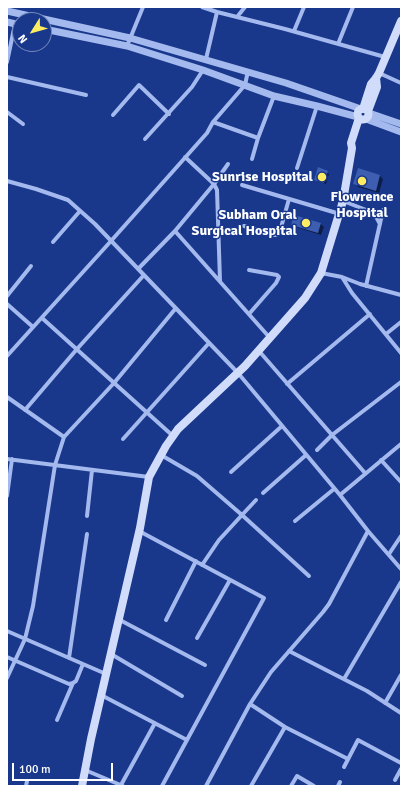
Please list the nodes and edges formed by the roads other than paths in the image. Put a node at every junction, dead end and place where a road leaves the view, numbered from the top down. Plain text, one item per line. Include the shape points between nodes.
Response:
1 (143, 7) edge
2 (202, 7) edge
3 (245, 7) edge
4 (304, 7) edge
5 (353, 7) edge
6 (7, 11) edge
7 (217, 12) junction
8 (237, 17) junction
9 (401, 21) edge
10 (52, 31) edge
11 (294, 31) junction
12 (130, 38) junction
13 (12, 43) edge
14 (338, 44) junction
15 (127, 46) junction
16 (386, 58) junction
17 (206, 59) junction
18 (7, 62) edge
19 (203, 70) junction
20 (248, 71) junction
21 (378, 76) junction
22 (7, 77) edge
23 (401, 83) edge
24 (245, 85) junction
25 (86, 95) dead end
26 (274, 96) junction
27 (316, 106) junction
28 (7, 112) edge
29 (168, 114) junction
30 (113, 115) dead end
31 (363, 115) junction
32 (213, 122) junction
33 (23, 124) dead end
34 (401, 124) edge
35 (401, 132) edge
36 (258, 138) junction
37 (145, 139) dead end
38 (185, 157) junction
39 (252, 159) dead end
40 (228, 164) dead end
41 (297, 168) dead end
42 (7, 181) edge
43 (214, 184) junction
44 (242, 185) dead end
45 (289, 199) junction
46 (343, 202) junction
47 (383, 210) dead end
48 (80, 211) junction
49 (340, 214) junction
50 (380, 224) junction
51 (244, 226) dead end
52 (175, 231) junction
53 (112, 241) junction
54 (53, 242) dead end
55 (32, 266) dead end
56 (138, 269) junction
57 (248, 270) dead end
58 (321, 272) junction
59 (144, 275) junction
60 (342, 277) junction
61 (220, 282) junction
62 (366, 286) junction
63 (401, 295) edge
64 (7, 296) edge
65 (7, 304) edge
66 (176, 308) junction
67 (249, 314) junction
68 (370, 314) junction
69 (42, 318) junction
70 (401, 322) edge
71 (33, 327) junction
72 (386, 334) junction
73 (270, 338) junction
74 (209, 343) junction
75 (77, 349) junction
76 (258, 351) junction
77 (401, 353) edge
78 (7, 356) edge
79 (238, 373) junction
80 (401, 382) edge
81 (114, 383) junction
82 (287, 384) junction
83 (7, 397) edge
84 (25, 410) junction
85 (147, 412) junction
86 (282, 426) junction
87 (173, 436) junction
88 (332, 436) junction
89 (64, 437) junction
90 (123, 438) dead end
91 (401, 444) edge
92 (316, 450) dead end
93 (161, 455) junction
94 (306, 455) junction
95 (7, 459) edge
96 (12, 460) junction
97 (381, 460) junction
98 (55, 465) junction
99 (92, 470) junction
100 (231, 472) dead end
101 (365, 473) junction
102 (149, 477) junction
103 (401, 482) edge
104 (334, 489) junction
105 (263, 493) dead end
106 (340, 495) junction
107 (7, 496) edge
108 (256, 500) dead end
109 (242, 515) junction
110 (87, 516) dead end
111 (295, 521) dead end
112 (139, 531) junction
113 (368, 531) junction
114 (87, 534) dead end
115 (401, 536) edge
116 (388, 554) junction
117 (196, 561) junction
118 (202, 564) junction
119 (401, 569) edge
120 (309, 576) dead end
121 (230, 580) junction
122 (401, 582) edge
123 (118, 619) junction
124 (166, 620) dead end
125 (7, 631) edge
126 (197, 638) dead end
127 (25, 639) junction
128 (289, 651) junction
129 (110, 654) junction
130 (7, 658) edge
131 (70, 658) junction
132 (15, 661) junction
133 (83, 664) junction
134 (205, 665) dead end
135 (106, 674) junction
136 (401, 675) edge
137 (7, 678) edge
138 (344, 679) junction
139 (73, 683) junction
140 (101, 695) junction
141 (182, 696) dead end
142 (385, 703) junction
143 (250, 704) junction
144 (401, 713) edge
145 (57, 720) dead end
146 (155, 723) junction
147 (286, 727) junction
148 (187, 740) junction
149 (348, 759) junction
150 (401, 763) edge
151 (344, 767) dead end
152 (401, 769) edge
153 (85, 770) junction
154 (395, 780) dead end
155 (27, 781) dead end
156 (26, 786) edge
157 (82, 786) edge
158 (122, 786) edge
159 (162, 786) edge
160 (206, 786) edge
161 (251, 786) edge
162 (291, 786) edge
163 (314, 786) edge

1 - 12 street
2 - 7 street
3 - 8 street
4 - 11 street
5 - 14 street
6 - 12 street
7 - 8 street
7 - 17 street
8 - 11 street
9 - 16 main road
10 - 15 street
11 - 14 street
12 - 15 street
12 - 17 street
13 - 18 street
14 - 16 street
15 - 19 street
16 - 21 main road
17 - 20 street
19 - 24 street
19 - 29 street
20 - 24 street
20 - 31 street via 286,83
21 - 23 street
21 - 31 main road via 377,87
22 - 25 street
24 - 26 street
24 - 32 street
26 - 27 street
26 - 36 street
27 - 31 street
27 - 41 street
28 - 33 street
29 - 30 street via 139,85
29 - 37 street
31 - 34 street
31 - 35 street
31 - 46 main road via 356,145 352,148
32 - 36 street
32 - 38 street
36 - 39 street
38 - 43 street
38 - 53 street
40 - 43 street
42 - 48 street via 68,200
43 - 52 street
43 - 61 street via 217,190
44 - 45 street
45 - 49 street
45 - 51 street via 278,234
46 - 49 main road
46 - 50 street via 374,213
47 - 50 street
48 - 53 street
48 - 54 street
49 - 58 main road
50 - 62 street
52 - 56 street
52 - 61 street
53 - 56 street
53 - 69 street
55 - 64 street
56 - 59 street
57 - 67 street via 279,277
58 - 60 street
58 - 73 main road via 305,298
59 - 66 street
59 - 75 street
60 - 62 street
60 - 68 street
61 - 67 street
62 - 63 street
65 - 71 street
66 - 74 street
66 - 81 street
67 - 73 street
68 - 72 street
68 - 82 street
69 - 71 street
69 - 75 street
70 - 72 street
71 - 78 street
72 - 77 street
73 - 76 main road
74 - 79 street
74 - 85 street
75 - 81 street
75 - 84 street
76 - 79 main road
76 - 82 street
79 - 86 street
79 - 87 main road
80 - 88 street
81 - 85 street
81 - 89 street
82 - 88 street
83 - 84 street
84 - 89 street
85 - 87 street
85 - 90 street
86 - 94 street
86 - 100 street
87 - 93 main road
88 - 92 street
88 - 101 street
89 - 98 street
91 - 97 street
93 - 102 main road
93 - 109 street via 197,476
94 - 104 street
94 - 105 street
95 - 96 street
96 - 98 street
96 - 107 street
97 - 101 street
97 - 103 street
98 - 99 street
98 - 127 street via 33,606
99 - 102 street
99 - 110 street
101 - 106 street
102 - 112 main road
104 - 106 street
104 - 111 street
106 - 113 street
108 - 109 street
109 - 118 street via 219,540
109 - 120 street
112 - 117 street
112 - 123 main road
113 - 116 street
113 - 128 street via 329,604
114 - 131 street
115 - 116 street
116 - 119 street
117 - 118 street
117 - 124 street
118 - 121 street
121 - 126 street
121 - 148 street via 264,598
122 - 138 street
123 - 129 main road
123 - 134 street
125 - 127 street
127 - 131 street
127 - 132 street
128 - 138 street
128 - 143 street via 271,672
129 - 135 main road
129 - 141 street
130 - 132 street
131 - 133 street
132 - 137 street
132 - 139 street via 69,684
133 - 135 street
133 - 139 street
135 - 140 main road
136 - 142 street
138 - 142 street
139 - 145 street
140 - 146 street
140 - 153 main road
142 - 144 street
143 - 147 street
143 - 160 street
146 - 148 street
146 - 158 street
147 - 149 street
147 - 161 street
148 - 159 street
149 - 150 street via 358,740
149 - 151 street
152 - 154 street
153 - 157 main road
153 - 158 street
155 - 156 street
162 - 163 street via 297,776

